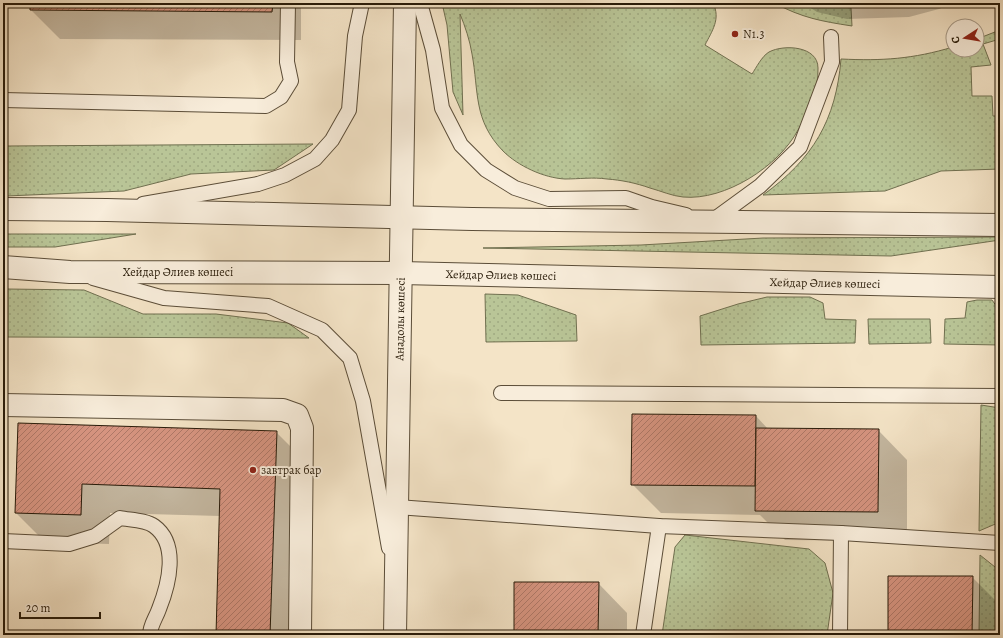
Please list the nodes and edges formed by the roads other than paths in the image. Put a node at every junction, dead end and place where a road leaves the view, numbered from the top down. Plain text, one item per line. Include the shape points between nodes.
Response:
1 (288, 3) edge
2 (362, 3) edge
3 (405, 3) edge
4 (420, 3) edge
5 (831, 37) dead end
6 (3, 100) edge
7 (3, 209) edge
8 (107, 210) junction
9 (402, 216) junction
10 (712, 221) junction
11 (1000, 225) edge
12 (3, 267) edge
13 (70, 272) junction
14 (401, 273) junction
15 (1000, 287) edge
16 (501, 393) dead end
17 (1000, 396) edge
18 (3, 405) edge
19 (397, 507) junction
20 (659, 526) junction
21 (841, 533) junction
22 (3, 541) edge
23 (1000, 543) edge
24 (396, 590) junction
25 (150, 635) edge
26 (300, 635) edge
27 (395, 635) edge
28 (643, 635) edge
29 (840, 635) edge

1 - 6 lane via 287,62 291,81 281,97 266,106
2 - 8 lane via 355,36 349,110 332,140 315,159 285,175 258,184
3 - 9 street, Анадолы көшесі
4 - 10 lane via 433,50 442,108 461,145 486,170 515,188 549,199 626,198
5 - 10 lane via 832,62 800,147 760,186
7 - 8 street
8 - 9 street
9 - 10 street
9 - 14 street, Анадолы көшесі
10 - 11 street
12 - 13 street, Хейдар Әлиев көшесі
13 - 14 street, Хейдар Әлиев көшесі
13 - 24 lane via 164,298 268,306 322,330 345,352 350,358 363,401
14 - 15 street, Хейдар Әлиев көшесі
14 - 19 street, Анадолы көшесі
16 - 17 lane
18 - 26 street via 283,410 297,414 302,428
19 - 20 lane
19 - 24 street, Анадолы көшесі
20 - 21 lane
20 - 28 lane
21 - 23 lane
21 - 29 lane
22 - 25 lane via 69,544 95,536 120,518 153,525 166,540 171,566 160,608 150,628
24 - 27 street, Анадолы көшесі

